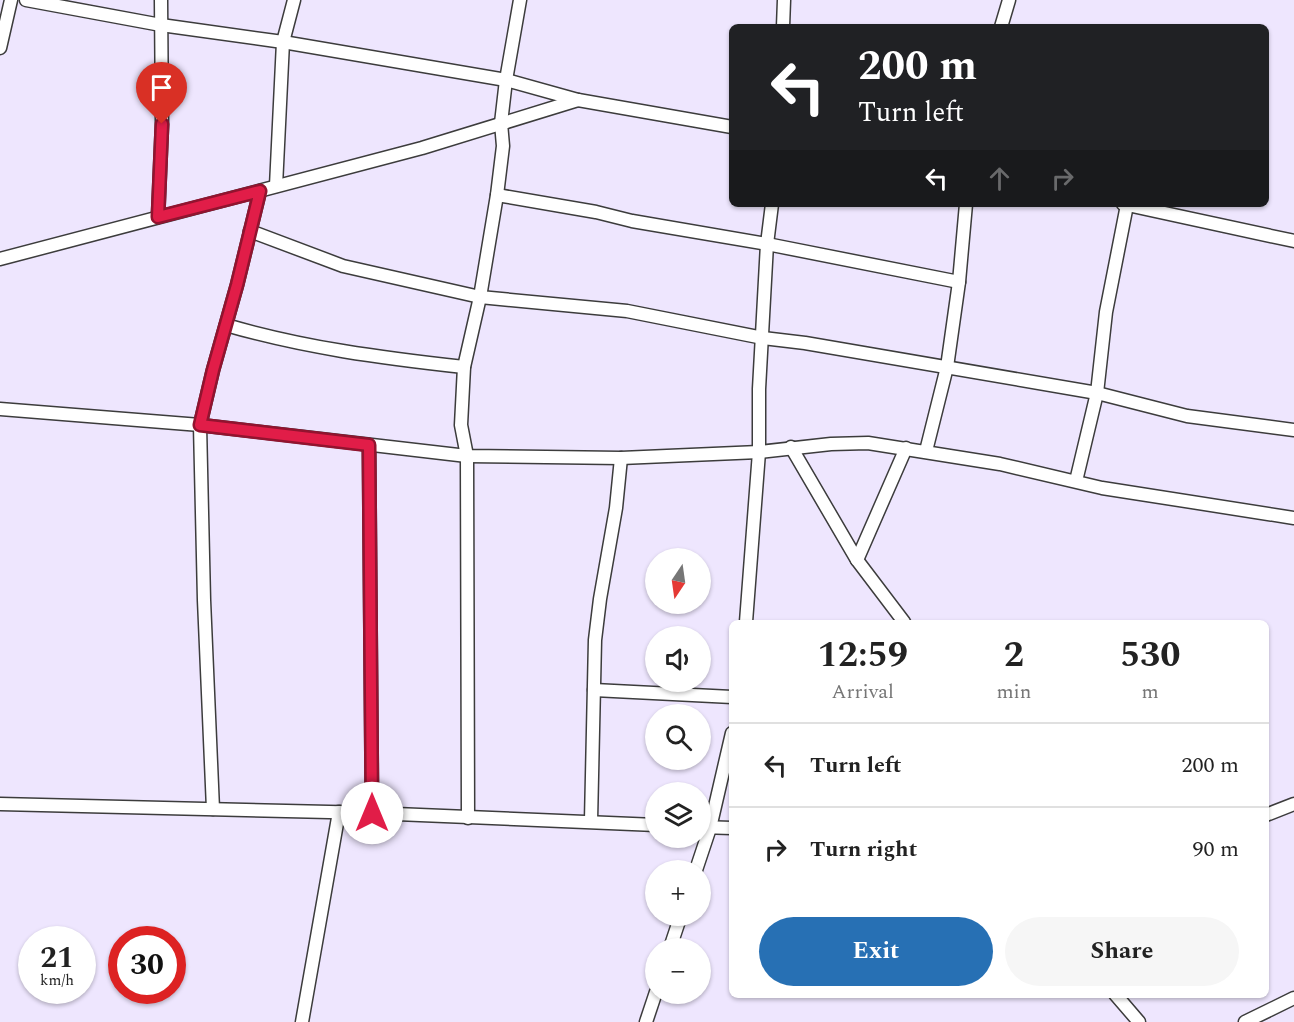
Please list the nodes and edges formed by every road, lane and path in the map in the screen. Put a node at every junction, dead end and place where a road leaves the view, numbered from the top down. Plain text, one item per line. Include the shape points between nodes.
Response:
1 (11, 0) edge
2 (26, 0) edge
3 (161, 0) edge
4 (294, 0) edge
5 (519, 0) edge
6 (784, 0) edge
7 (1010, 0) edge
8 (783, 24) edge
9 (1002, 24) edge
10 (161, 25) junction
11 (283, 42) junction
12 (0, 48) edge
13 (506, 80) junction
14 (578, 100) junction
15 (501, 123) junction
16 (729, 126) edge
17 (276, 186) junction
18 (260, 191) junction
19 (497, 195) junction
20 (772, 207) edge
21 (966, 207) edge
22 (1124, 207) edge
23 (1139, 207) edge
24 (158, 217) junction
25 (250, 231) junction
26 (1294, 241) edge
27 (767, 244) junction
28 (0, 259) edge
29 (959, 282) junction
30 (480, 297) junction
31 (226, 325) junction
32 (763, 338) junction
33 (464, 367) junction
34 (947, 367) junction
35 (1098, 393) junction
36 (0, 409) edge
37 (200, 425) junction
38 (1294, 430) edge
39 (369, 445) junction
40 (791, 447) junction
41 (906, 448) junction
42 (926, 451) junction
43 (759, 452) junction
44 (467, 456) junction
45 (621, 458) junction
46 (1076, 481) junction
47 (1294, 518) edge
48 (857, 560) junction
49 (746, 620) edge
50 (900, 620) edge
51 (594, 690) junction
52 (729, 697) edge
53 (729, 744) edge
54 (0, 804) edge
55 (1294, 804) edge
56 (711, 807) edge
57 (213, 809) junction
58 (339, 812) junction
59 (372, 813) junction
60 (1269, 814) edge
61 (468, 818) junction
62 (591, 820) junction
63 (645, 824) edge
64 (711, 828) edge
65 (729, 828) edge
66 (1118, 998) edge
67 (1294, 998) edge
68 (652, 1004) edge
69 (302, 1022) edge
70 (646, 1022) edge
71 (1139, 1022) edge
72 (1245, 1022) edge

1 - 12 street
2 - 10 street
3 - 10 street
4 - 11 street
5 - 13 street
6 - 8 street
7 - 9 street
10 - 11 street
10 - 24 street
11 - 13 street
11 - 17 street
13 - 14 street
13 - 15 street
14 - 15 street
14 - 16 street
15 - 17 street
15 - 19 street
17 - 18 street
18 - 24 street
18 - 25 street
19 - 27 street
19 - 30 street
20 - 27 street
21 - 29 street
22 - 35 street via 1106,312
23 - 26 street
24 - 28 street
25 - 30 street via 343,266
25 - 31 street
27 - 29 street
27 - 32 street
29 - 34 street
30 - 32 street via 627,311
30 - 33 street
31 - 33 street via 314,347
31 - 37 street
32 - 34 street
32 - 43 street
33 - 44 street via 460,425
34 - 35 street
34 - 42 street
35 - 38 street via 1187,416
35 - 46 street
36 - 37 street
37 - 39 street
37 - 57 street
39 - 44 street
39 - 59 street
40 - 41 street via 868,443
40 - 43 street
40 - 48 street
41 - 42 street
41 - 48 street
42 - 46 street
43 - 45 street
43 - 49 street
44 - 45 street
44 - 61 street
45 - 51 street via 595,640
46 - 47 street
48 - 50 street
51 - 52 street
51 - 62 street
53 - 56 street
54 - 57 street
55 - 60 street
57 - 58 street
58 - 59 street
58 - 69 street
59 - 61 street
61 - 62 street
62 - 63 street
64 - 65 street
66 - 71 street
67 - 72 street
68 - 70 street

